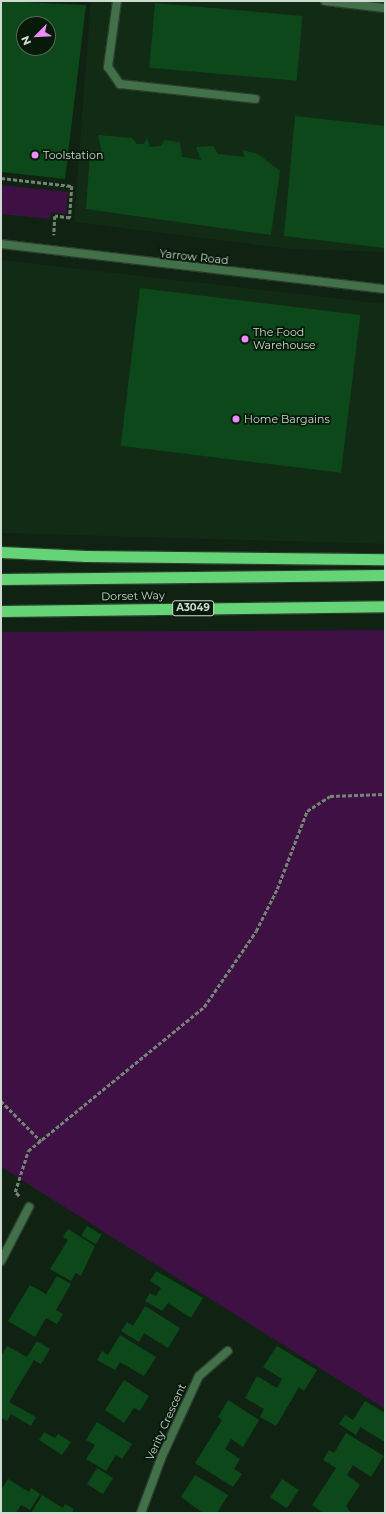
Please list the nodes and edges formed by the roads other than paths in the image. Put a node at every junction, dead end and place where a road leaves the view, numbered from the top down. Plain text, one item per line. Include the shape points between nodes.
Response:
1 (117, 1) edge
2 (325, 1) edge
3 (385, 8) edge
4 (255, 100) dead end
5 (1, 244) edge
6 (385, 289) edge
7 (1, 552) edge
8 (385, 559) edge
9 (385, 575) edge
10 (1, 579) edge
11 (385, 606) edge
12 (1, 611) edge
13 (29, 1207) road end
14 (1, 1261) edge
15 (228, 1351) dead end
16 (141, 1513) edge

1 - 4 street via 108,67 120,84
2 - 3 street
5 - 6 street, Yarrow Road
7 - 8 highway via 86,556
9 - 10 highway, Dorset Way
11 - 12 highway, Dorset Way / A3049
13 - 14 street
15 - 16 street, Verity Crescent via 199,1376 162,1456

